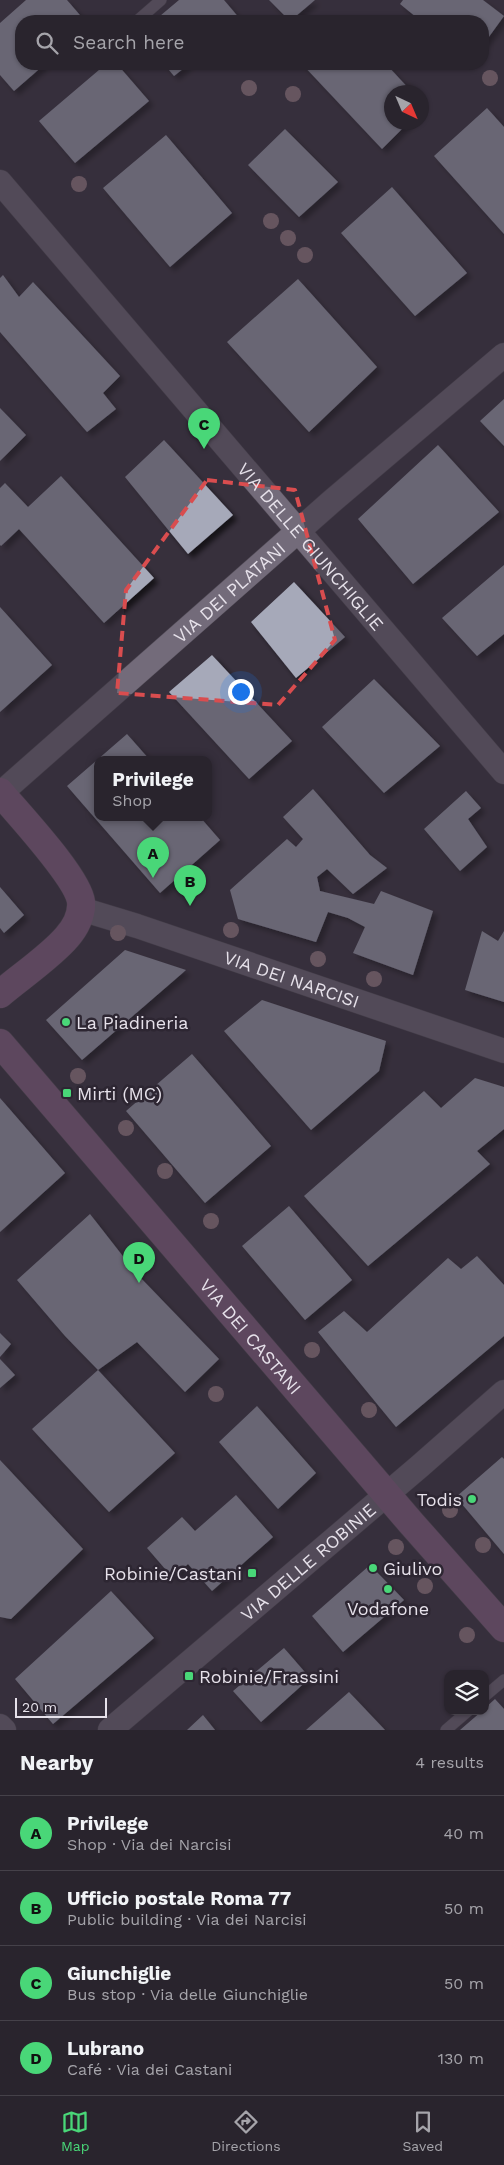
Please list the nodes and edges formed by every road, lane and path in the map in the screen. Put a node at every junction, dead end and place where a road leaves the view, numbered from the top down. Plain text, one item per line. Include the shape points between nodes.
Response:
1 (161, 0) edge
2 (143, 15) edge
3 (0, 182) edge
4 (504, 354) edge
5 (299, 531) junction
6 (504, 772) edge
7 (0, 792) edge
8 (81, 909) junction
9 (0, 994) edge
10 (0, 1043) edge
11 (504, 1051) edge
12 (504, 1392) edge
13 (387, 1494) junction
14 (504, 1628) edge
15 (504, 1680) edge
16 (489, 1693) edge
17 (463, 1715) edge
18 (0, 1726) edge
19 (4, 1730) edge
20 (110, 1730) edge
21 (446, 1730) edge

1 - 2 lane
3 - 5 street, VIA DELLE GIUNCHIGLIE
4 - 5 street, VIA DEI PLATANI
5 - 6 street, VIA DELLE GIUNCHIGLIE
5 - 7 street, VIA DEI PLATANI
7 - 8 street via 70,876 79,894
8 - 9 street via 66,938
8 - 11 street, VIA DEI NARCISI
10 - 13 street, VIA DEI CASTANI
12 - 13 street, VIA DELLE ROBINIE
13 - 14 street, VIA DEI CASTANI
13 - 20 street, VIA DELLE ROBINIE
15 - 16 lane
17 - 21 lane
18 - 19 street

